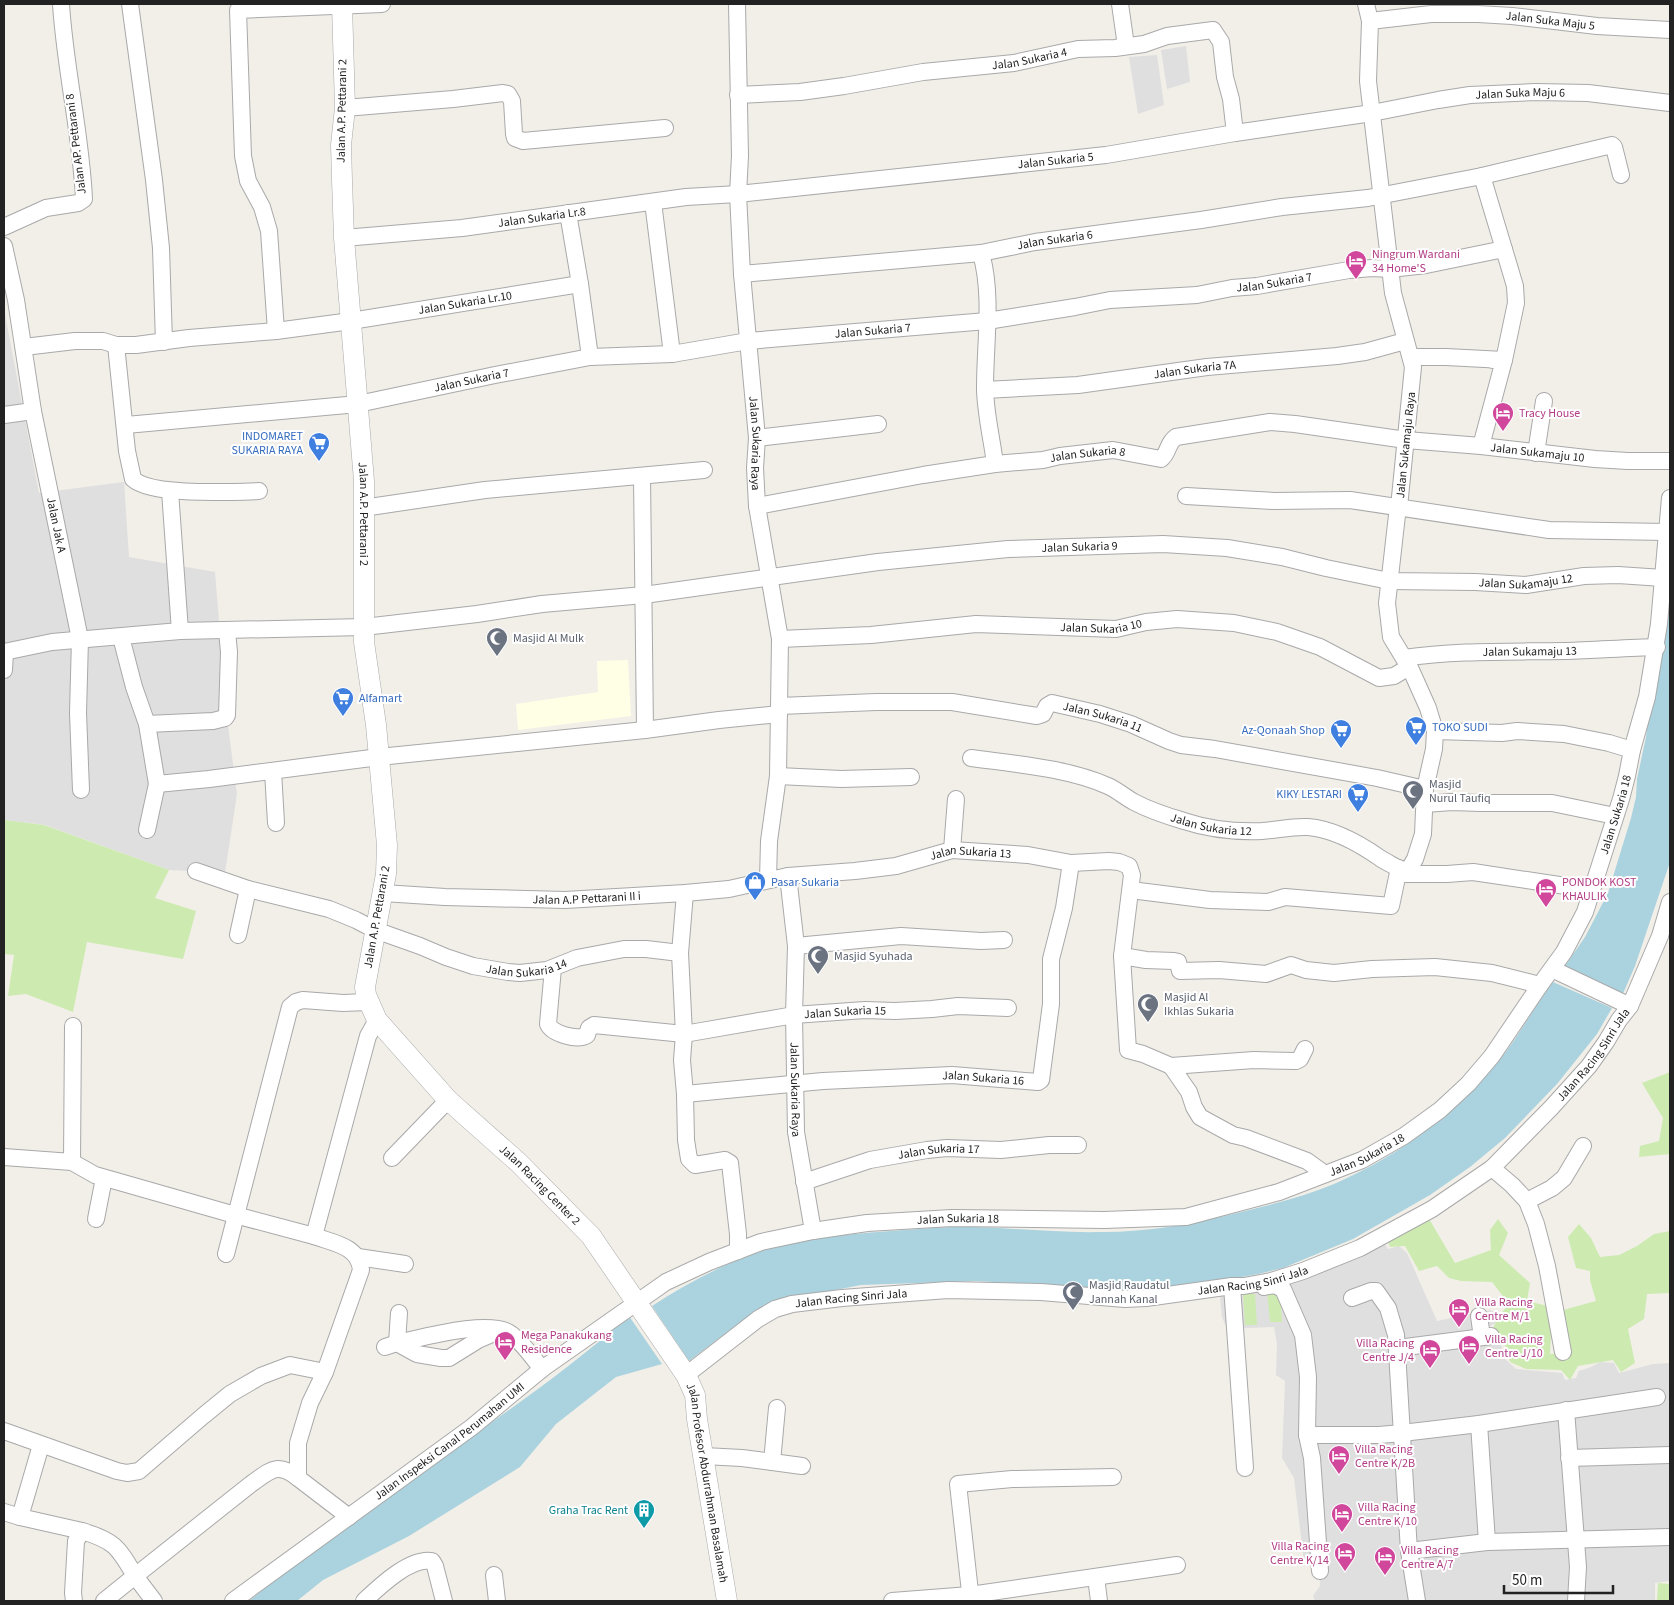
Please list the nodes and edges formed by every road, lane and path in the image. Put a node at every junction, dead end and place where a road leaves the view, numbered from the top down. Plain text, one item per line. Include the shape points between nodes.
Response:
1 (61, 4) edge
2 (130, 4) edge
3 (382, 4) edge
4 (737, 4) edge
5 (1120, 4) edge
6 (1366, 4) edge
7 (342, 5) edge
8 (235, 7) edge
9 (1370, 21) junction
10 (1670, 30) edge
11 (1126, 46) junction
12 (738, 95) junction
13 (1670, 103) edge
14 (345, 108) junction
15 (1372, 113) junction
16 (665, 128) dead end
17 (1235, 133) junction
18 (1621, 175) dead end
19 (1482, 176) junction
20 (738, 194) junction
21 (1375, 196) junction
22 (653, 202) junction
23 (568, 213) junction
24 (4, 227) edge
25 (344, 238) junction
26 (4, 246) edge
27 (1504, 249) junction
28 (981, 253) junction
29 (1390, 269) junction
30 (742, 274) junction
31 (580, 284) junction
32 (351, 321) junction
33 (987, 321) junction
34 (276, 331) junction
35 (748, 341) junction
36 (1405, 341) junction
37 (164, 342) junction
38 (116, 345) junction
39 (24, 347) junction
40 (672, 354) junction
41 (590, 357) junction
42 (1411, 357) junction
43 (1504, 360) junction
44 (985, 390) junction
45 (1544, 401) dead end
46 (358, 404) junction
47 (33, 411) junction
48 (4, 415) edge
49 (878, 424) dead end
50 (126, 425) junction
51 (756, 438) junction
52 (1406, 440) junction
53 (1481, 446) junction
54 (1536, 453) junction
55 (1670, 461) edge
56 (995, 464) junction
57 (704, 470) dead end
58 (642, 477) junction
59 (170, 491) junction
60 (259, 491) dead end
61 (1186, 496) dead end
62 (1670, 498) edge
63 (757, 506) junction
64 (1399, 507) junction
65 (363, 508) junction
66 (1667, 532) junction
67 (768, 576) junction
68 (1663, 578) junction
69 (1389, 581) junction
70 (644, 595) junction
71 (364, 627) junction
72 (227, 631) junction
73 (180, 632) junction
74 (121, 637) junction
75 (780, 639) junction
76 (80, 640) junction
77 (1656, 646) junction
78 (4, 652) edge
79 (1407, 663) junction
80 (4, 670) edge
81 (779, 710) junction
82 (147, 724) junction
83 (645, 730) junction
84 (1435, 731) junction
85 (1632, 750) junction
86 (380, 757) junction
87 (971, 758) dead end
88 (273, 771) junction
89 (778, 776) junction
90 (911, 777) dead end
91 (156, 784) junction
92 (80, 790) dead end
93 (1425, 797) junction
94 (956, 799) dead end
95 (1615, 816) junction
96 (276, 823) dead end
97 (147, 830) dead end
98 (952, 850) junction
99 (1071, 863) junction
100 (196, 871) dead end
101 (1403, 871) junction
102 (788, 876) junction
103 (768, 880) junction
104 (248, 889) junction
105 (1131, 890) junction
106 (1592, 890) junction
107 (383, 893) junction
108 (685, 893) junction
109 (1670, 902) edge
110 (375, 930) junction
111 (238, 935) dead end
112 (1004, 940) dead end
113 (796, 946) junction
114 (680, 952) junction
115 (1122, 956) junction
116 (553, 968) junction
117 (1555, 970) junction
118 (1540, 985) junction
119 (368, 1002) junction
120 (1628, 1005) junction
121 (1008, 1008) dead end
122 (794, 1014) junction
123 (377, 1020) junction
124 (73, 1026) dead end
125 (684, 1034) junction
126 (1305, 1049) dead end
127 (1171, 1066) junction
128 (795, 1084) junction
129 (685, 1094) junction
130 (448, 1100) junction
131 (1078, 1146) dead end
132 (1583, 1146) dead end
133 (4, 1157) edge
134 (392, 1158) dead end
135 (72, 1162) junction
136 (1492, 1168) junction
137 (1325, 1174) junction
138 (104, 1178) junction
139 (804, 1182) junction
140 (1527, 1201) junction
141 (235, 1216) junction
142 (96, 1219) dead end
143 (813, 1231) junction
144 (314, 1236) junction
145 (738, 1251) junction
146 (226, 1254) dead end
147 (358, 1257) junction
148 (405, 1264) dead end
149 (1240, 1288) junction
150 (1352, 1298) dead end
151 (638, 1306) junction
152 (399, 1313) dead end
153 (1479, 1316) dead end
154 (503, 1329) junction
155 (391, 1345) junction
156 (1398, 1348) junction
157 (1563, 1352) dead end
158 (542, 1369) junction
159 (683, 1371) junction
160 (325, 1372) junction
161 (1658, 1397) dead end
162 (777, 1408) dead end
163 (1566, 1410) junction
164 (1479, 1424) junction
165 (4, 1431) edge
166 (1402, 1433) junction
167 (1307, 1435) junction
168 (41, 1445) junction
169 (1670, 1455) edge
170 (704, 1456) junction
171 (1569, 1458) junction
172 (772, 1462) junction
173 (802, 1466) dead end
174 (1245, 1468) dead end
175 (1113, 1477) dead end
176 (298, 1478) junction
177 (4, 1512) edge
178 (20, 1517) junction
179 (349, 1517) junction
180 (82, 1531) junction
181 (1670, 1536) edge
182 (1575, 1539) junction
183 (1487, 1542) junction
184 (1409, 1551) junction
185 (1177, 1565) dead end
186 (1320, 1572) dead end
187 (494, 1575) dead end
188 (135, 1576) junction
189 (1096, 1577) junction
190 (970, 1598) edge
191 (74, 1601) edge
192 (104, 1601) edge
193 (154, 1601) edge
194 (233, 1601) edge
195 (364, 1601) edge
196 (444, 1601) edge
197 (497, 1601) edge
198 (727, 1601) edge
199 (892, 1601) edge
200 (1099, 1601) edge
201 (1417, 1601) edge
202 (1576, 1601) edge

1 - 24 street, Jalan AP. Pettarani 8 via 84,199 78,203 46,208
2 - 37 street via 161,248
3 - 7 street
4 - 12 street, Jalan Sukaria Raya
5 - 11 street
6 - 9 street, Jalan Sukamaju Raya
7 - 8 street
7 - 14 street, Jalan A.P. Pettarani 2
8 - 34 street via 243,156 248,181 270,231
9 - 10 street, Jalan Suka Maju 5 via 1431,14 1478,14
9 - 15 street, Jalan Sukamaju Raya via 1368,81
11 - 12 street, Jalan Sukaria 4 via 1078,48 1014,63 923,72 800,92
11 - 17 street, Jalan Sukaria 4 via 1213,30 1221,42
12 - 20 street, Jalan Sukaria Raya
13 - 15 street, Jalan Suka Maju 6 via 1588,93 1521,92 1438,100
14 - 16 street via 503,93 508,94 512,101 514,134 523,141
14 - 25 street, Jalan A.P. Pettarani 2 via 341,145
15 - 17 street, Jalan Sukaria 5
15 - 21 street, Jalan Sukamaju Raya
17 - 20 street, Jalan Sukaria 5 via 1106,155
18 - 19 street, Jalan Sukaria 6 via 1612,145
19 - 21 street, Jalan Sukaria 6
19 - 27 street
20 - 22 street, Jalan Sukaria Lr.8
20 - 30 street, Jalan Sukaria Raya
21 - 28 street, Jalan Sukaria 6 via 1034,242
21 - 29 street, Jalan Sukamaju Raya
22 - 23 street, Jalan Sukaria Lr.8
22 - 40 street
23 - 25 street, Jalan Sukaria Lr.8 via 462,228
23 - 31 street
25 - 32 street, Jalan A.P. Pettarani 2
26 - 39 street, Jalan Jak A
27 - 29 street, Jalan Sukaria 7
27 - 43 street via 1515,286 1516,303
28 - 30 street, Jalan Sukaria 6
28 - 33 street via 985,268
29 - 33 street, Jalan Sukaria 7 via 1349,270 1196,295 1110,300
29 - 36 street, Jalan Sukamaju Raya
30 - 35 street, Jalan Sukaria Raya
31 - 32 street, Jalan Sukaria Lr.10
31 - 41 street
32 - 34 street, Jalan Sukaria Lr.10
32 - 46 street, Jalan A.P. Pettarani 2
33 - 35 street, Jalan Sukaria 7
33 - 44 street
34 - 37 street, Jalan Sukaria Lr.10
35 - 40 street, Jalan Sukaria 7
35 - 51 street, Jalan Sukaria Raya
36 - 42 street, Jalan Sukamaju Raya
36 - 44 street, Jalan Sukaria 7A via 1337,356 1207,367 1078,385
37 - 38 street, Jalan Sukaria Lr.10
38 - 39 street, Jalan Sukaria Lr.10 via 103,341 75,341
38 - 50 street
39 - 47 street, Jalan Jak A
40 - 41 street, Jalan Sukaria 7
41 - 46 street, Jalan Sukaria 7
42 - 43 street
42 - 52 street, Jalan Sukamaju Raya via 1413,376
43 - 53 street
44 - 56 street
45 - 54 street
46 - 50 street, Jalan Sukaria 7
46 - 65 street, Jalan A.P. Pettarani 2
47 - 48 street
47 - 76 street, Jalan Jak A
49 - 51 street
50 - 59 street via 133,479
51 - 63 street, Jalan Sukaria Raya
52 - 53 street, Jalan Sukamaju 10
52 - 56 street, Jalan Sukaria 8 via 1270,422 1176,437 1161,459 1113,450
52 - 64 street, Jalan Sukamaju Raya
53 - 54 street, Jalan Sukamaju 10
54 - 55 street, Jalan Sukamaju 10 via 1628,461
56 - 63 street, Jalan Sukaria 8
57 - 58 street
58 - 65 street via 485,490
58 - 70 street
59 - 60 street
59 - 73 street
61 - 64 street via 1274,501 1350,500
62 - 66 street, Jalan Sukaria 18
63 - 67 street, Jalan Sukaria Raya
64 - 66 street via 1549,530
64 - 69 street, Jalan Sukamaju Raya
65 - 71 street, Jalan A.P. Pettarani 2
66 - 68 street, Jalan Sukaria 18
67 - 69 street, Jalan Sukaria 9 via 1008,549 1163,544 1246,550
67 - 70 street, Jalan Sukaria 9
67 - 75 street, Jalan Sukaria Raya
68 - 69 street, Jalan Sukamaju 12 via 1584,576 1526,585
68 - 77 street, Jalan Sukaria 18
69 - 79 street, Jalan Sukamaju Raya via 1386,603 1388,626
70 - 71 street, Jalan Sukaria 9 via 542,604
70 - 83 street
71 - 72 street, Jalan Sukaria 9
71 - 86 street, Jalan A.P. Pettarani 2 via 366,666
72 - 73 street, Jalan Sukaria 9
72 - 82 street via 225,718
73 - 74 street, Jalan Sukaria 9
74 - 76 street, Jalan Sukaria 9
74 - 82 street
75 - 79 street, Jalan Sukaria 10 via 871,635 976,624 1116,628 1159,619 1178,619 1277,632 1320,647 1379,678 1394,676
75 - 81 street, Jalan Sukaria Raya
76 - 78 street, Jalan Sukaria 9
76 - 92 street, Jalan Jak A
77 - 79 street, Jalan Sukamaju 13 via 1443,653
77 - 85 street, Jalan Sukaria 18 via 1647,697
78 - 80 street
79 - 84 street, Jalan Sukamaju Raya
81 - 83 street
81 - 89 street, Jalan Sukaria Raya
81 - 93 street, Jalan Sukaria 11 via 876,702 952,702 1038,716 1044,714 1052,703 1118,720 1181,745 1377,778
82 - 91 street
83 - 86 street
84 - 85 street via 1564,734
84 - 93 street, Jalan Sukamaju Raya
85 - 95 street, Jalan Sukaria 18
86 - 88 street
86 - 107 street, Jalan A.P. Pettarani 2 via 387,845
87 - 101 street, Jalan Sukaria 12 via 1051,769 1108,786 1149,809 1184,822 1242,830 1308,827 1325,831 1343,837
88 - 91 street
88 - 96 street
89 - 90 street via 841,779
89 - 103 street, Jalan Sukaria Raya via 769,841
91 - 97 street
93 - 95 street via 1480,804 1552,802
93 - 101 street, Jalan Sukamaju Raya via 1420,845
94 - 98 street
95 - 106 street, Jalan Sukaria 18
98 - 99 street, Jalan Sukaria 13 via 1028,855
98 - 102 street, Jalan Sukaria 13 via 896,866
99 - 105 street, Jalan Sukaria 13 via 1110,861 1129,866
99 - 128 street, Jalan Sukaria 16 via 1051,959 1051,1004 1041,1080 952,1076
100 - 104 street, Jalan Sukaria 14
101 - 105 street via 1390,906 1285,897 1268,902 1210,900
101 - 106 street via 1473,872
102 - 103 street, Jalan A.P Pettarani II i
102 - 113 street, Jalan Sukaria Raya
103 - 108 street, Jalan A.P Pettarani II i via 729,889
104 - 110 street, Jalan Sukaria 14 via 329,909
104 - 111 street
105 - 115 street, Jalan Sukaria 13
106 - 117 street, Jalan Sukaria 18 via 1585,912
107 - 108 street, Jalan A.P Pettarani II i via 566,900
107 - 110 street, Jalan A.P. Pettarani 2
108 - 114 street
109 - 120 street, Jalan Racing Sinri Jala via 1654,951
110 - 116 street, Jalan Sukaria 14 via 473,966 520,973
110 - 119 street, Jalan A.P. Pettarani 2 via 365,987
112 - 113 street via 901,936
113 - 122 street, Jalan Sukaria Raya
114 - 116 street, Jalan Sukaria 14 via 624,949 577,958
114 - 125 street
115 - 118 street via 1178,962 1180,971 1266,974 1291,965 1334,973 1436,968 1492,973
115 - 127 street, Jalan Sukaria 13 via 1128,1050
116 - 125 street, Jalan Sukaria 15 via 548,1024 560,1035 585,1037 594,1025
117 - 118 street, Jalan Sukaria 18
117 - 120 street
118 - 137 street, Jalan Sukaria 18 via 1492,1056 1440,1110 1362,1160
119 - 123 street, Jalan A.P. Pettarani 2
119 - 141 street via 303,1000 290,1007
120 - 136 street, Jalan Racing Sinri Jala via 1589,1066
121 - 122 street, Jalan Sukaria 15 via 958,1006
122 - 125 street, Jalan Sukaria 15
122 - 128 street, Jalan Sukaria Raya
123 - 130 street, Jalan Racing Center 2
123 - 144 street via 368,1036
124 - 135 street
125 - 129 street
126 - 127 street via 1296,1061 1254,1060
127 - 137 street via 1189,1092 1200,1116 1233,1135 1307,1161
128 - 129 street
128 - 139 street, Jalan Sukaria Raya via 796,1132
129 - 145 street via 689,1159 696,1164 725,1160 730,1163
130 - 134 street
130 - 151 street, Jalan Racing Center 2 via 519,1163 592,1236
131 - 139 street, Jalan Sukaria 17 via 927,1150 870,1160
132 - 140 street via 1564,1178
133 - 135 street
135 - 138 street
136 - 140 street
136 - 149 street, Jalan Racing Sinri Jala via 1432,1209 1360,1248 1303,1271
137 - 143 street, Jalan Sukaria 18 via 1278,1192 1186,1217 944,1219 866,1223
138 - 141 street
138 - 142 street
139 - 143 street, Jalan Sukaria Raya
140 - 157 street via 1547,1266
141 - 144 street
141 - 146 street
143 - 145 street, Jalan Sukaria 18 via 761,1242
144 - 147 street
145 - 151 street, Jalan Sukaria 18 via 666,1282
147 - 148 street
147 - 160 street via 361,1270
149 - 159 street, Jalan Racing Sinri Jala via 1125,1299 1041,1292 948,1290 792,1304 758,1319
149 - 167 street via 1274,1285 1283,1289 1297,1319 1308,1377
149 - 174 street
150 - 156 street via 1371,1291 1381,1296 1388,1308
151 - 158 street, Jalan Inspeksi Canal Perumahan UMI
151 - 159 street, Jalan Racing Center 2
152 - 155 street
153 - 156 street via 1486,1336
154 - 155 street via 478,1327
154 - 155 street via 449,1358 417,1354
154 - 158 street via 511,1333
156 - 166 street
158 - 179 street, Jalan Inspeksi Canal Perumahan UMI via 472,1427
159 - 170 street, Jalan Profesor Abdurrahman Basalamah via 695,1395
160 - 168 street via 290,1365 261,1376 230,1394 139,1471 132,1473
160 - 176 street via 310,1403 298,1443
161 - 163 street
162 - 172 street
163 - 164 street
163 - 171 street
164 - 166 street
164 - 183 street
165 - 168 street
166 - 167 street
166 - 184 street
167 - 186 street via 1312,1458
168 - 178 street
169 - 171 street
170 - 172 street
170 - 198 street, Jalan Profesor Abdurrahman Basalamah
171 - 182 street
172 - 173 street
175 - 190 street via 1012,1479 958,1484
176 - 179 street
176 - 188 street via 280,1468 270,1471
177 - 178 street
178 - 180 street
179 - 194 street, Jalan Inspeksi Canal Perumahan UMI
180 - 188 street via 111,1542 121,1551
180 - 191 street via 76,1541
181 - 182 street
182 - 183 street
182 - 202 street via 1578,1567
183 - 184 street
184 - 201 street
185 - 189 street
187 - 197 street
188 - 192 street
188 - 193 street
189 - 190 street
189 - 200 street
190 - 199 street
195 - 196 street via 411,1564 427,1560 436,1566

